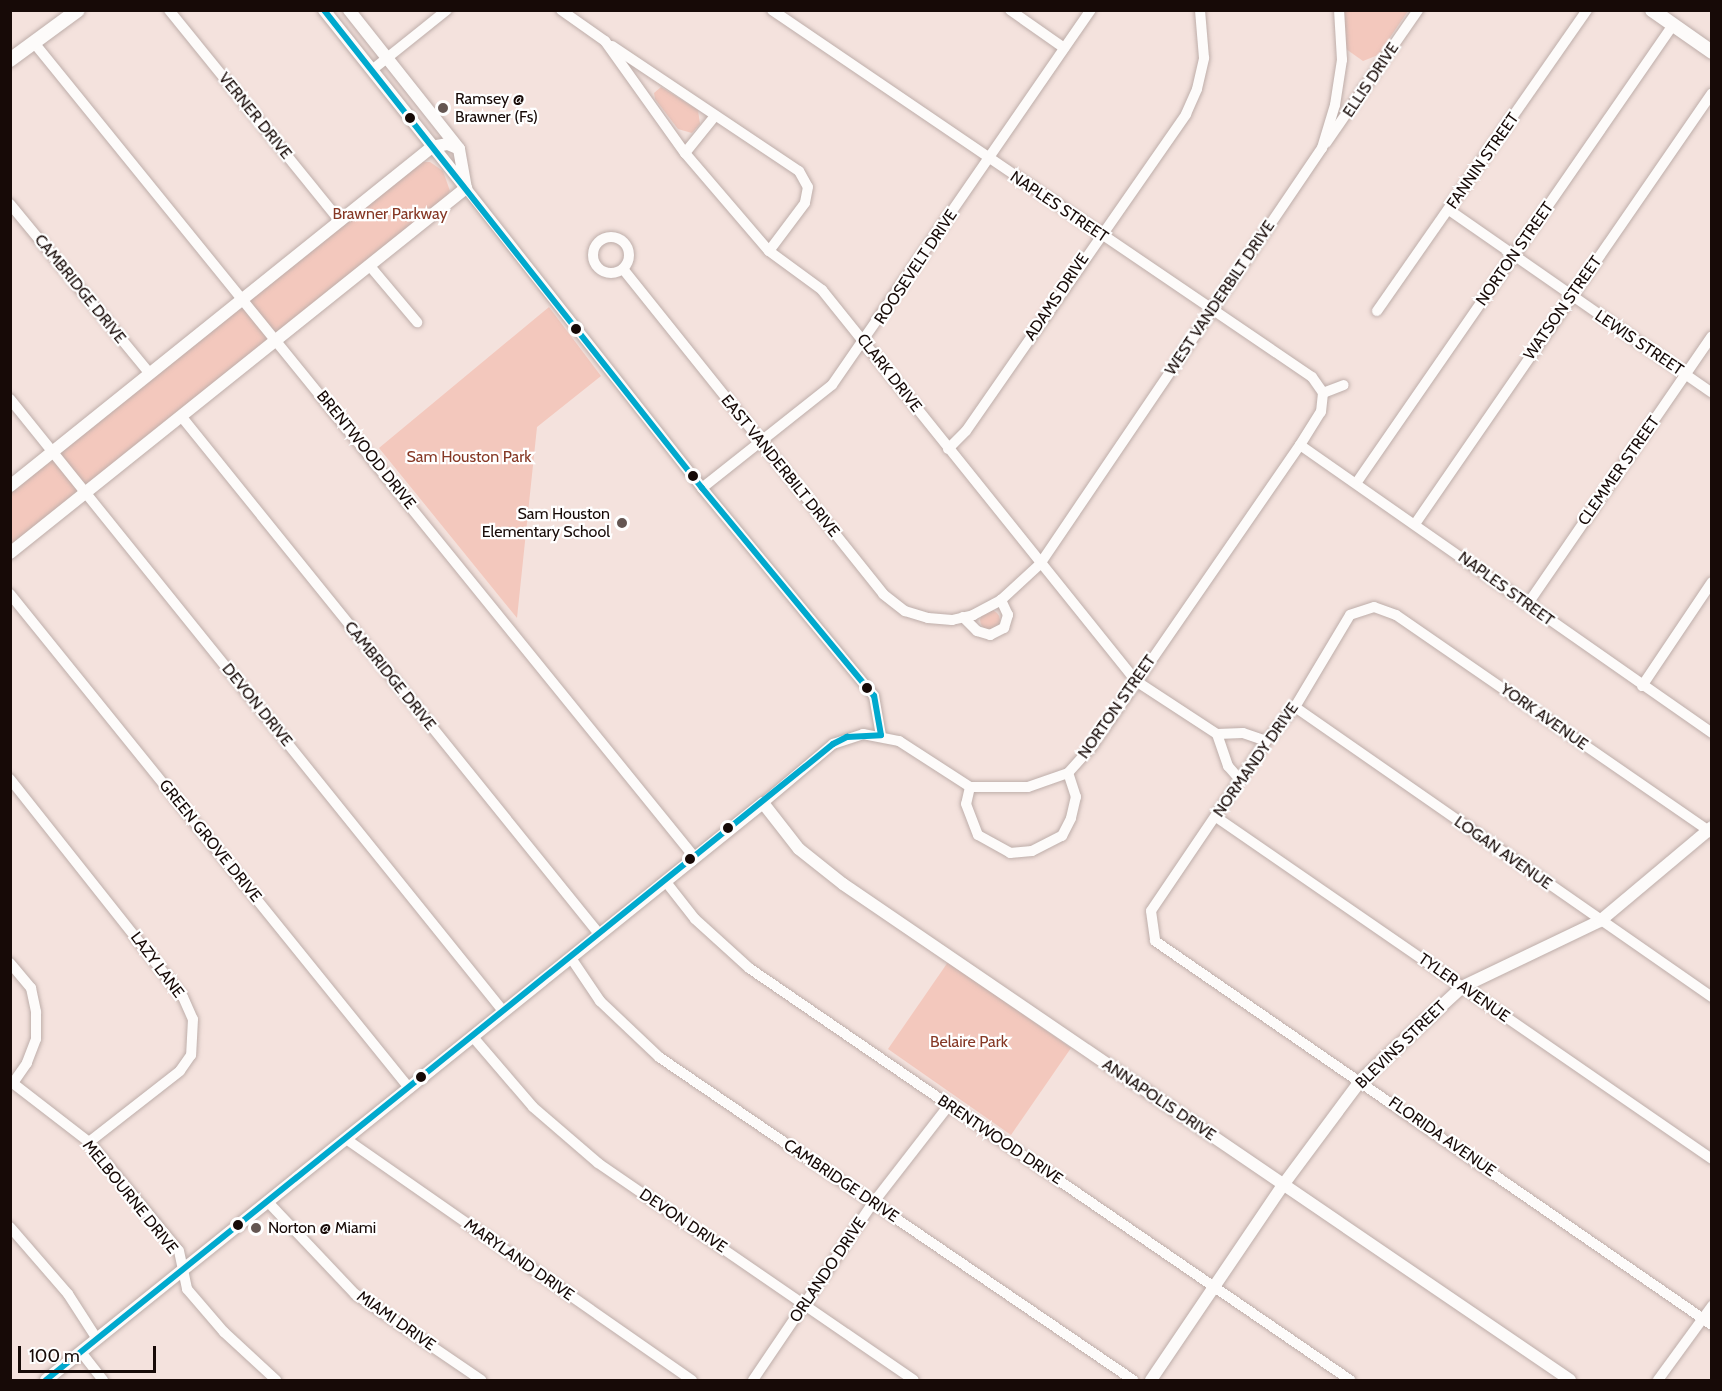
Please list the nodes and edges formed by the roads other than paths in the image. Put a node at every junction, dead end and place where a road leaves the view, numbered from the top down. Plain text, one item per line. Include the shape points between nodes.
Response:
1 (78, 10) edge
2 (169, 10) edge
3 (324, 10) edge
4 (349, 10) edge
5 (447, 10) edge
6 (561, 10) edge
7 (772, 10) edge
8 (1010, 10) edge
9 (1091, 10) edge
10 (1200, 10) edge
11 (1339, 10) edge
12 (1418, 10) edge
13 (1587, 10) edge
14 (1658, 12) edge
15 (1673, 25) junction
16 (605, 41) junction
17 (36, 44) junction
18 (1064, 48) junction
19 (1712, 51) edge
20 (387, 58) junction
21 (10, 60) edge
22 (372, 70) junction
23 (1712, 93) edge
24 (715, 116) junction
25 (432, 147) junction
26 (1322, 148) junction
27 (459, 149) junction
28 (685, 153) junction
29 (989, 160) junction
30 (466, 188) junction
31 (10, 204) edge
32 (1449, 210) junction
33 (340, 221) junction
34 (1100, 234) junction
35 (769, 251) junction
36 (1513, 257) junction
37 (369, 265) junction
38 (623, 269) dead end
39 (1570, 297) junction
40 (244, 298) junction
41 (1210, 311) junction
42 (1377, 311) dead end
43 (417, 322) dead end
44 (1712, 336) edge
45 (277, 340) junction
46 (865, 341) junction
47 (150, 374) junction
48 (1686, 374) junction
49 (1344, 385) dead end
50 (1323, 393) junction
51 (1712, 393) edge
52 (10, 399) edge
53 (181, 416) junction
54 (761, 441) junction
55 (1300, 445) junction
56 (948, 449) junction
57 (53, 452) junction
58 (1357, 482) junction
59 (10, 486) edge
60 (702, 488) junction
61 (86, 493) junction
62 (1415, 524) junction
63 (10, 553) edge
64 (1040, 564) junction
65 (1712, 582) edge
66 (10, 594) edge
67 (1001, 600) junction
68 (1527, 605) junction
69 (1374, 607) joint
70 (963, 617) junction
71 (1136, 681) junction
72 (1642, 686) junction
73 (1295, 707) junction
74 (1712, 733) edge
75 (1217, 734) junction
76 (881, 735) junction
77 (1266, 741) junction
78 (1068, 773) junction
79 (10, 779) edge
80 (1240, 780) junction
81 (970, 788) junction
82 (763, 803) junction
83 (1216, 817) junction
84 (1710, 830) edge
85 (695, 858) junction
86 (666, 882) junction
87 (1600, 921) junction
88 (1151, 925) joint
89 (600, 935) junction
90 (571, 958) junction
91 (10, 963) edge
92 (1462, 987) junction
93 (1712, 997) edge
94 (504, 1012) junction
95 (473, 1037) junction
96 (1361, 1080) junction
97 (12, 1082) edge
98 (409, 1088) junction
99 (949, 1105) junction
100 (346, 1139) junction
101 (89, 1143) junction
102 (1712, 1159) edge
103 (1283, 1185) junction
104 (268, 1202) junction
105 (873, 1203) junction
106 (10, 1227) edge
107 (181, 1272) junction
108 (1214, 1286) junction
109 (804, 1305) junction
110 (1712, 1306) edge
111 (1700, 1317) junction
112 (1712, 1325) edge
113 (97, 1339) junction
114 (81, 1352) junction
115 (46, 1380) edge
116 (103, 1380) edge
117 (276, 1380) edge
118 (481, 1380) edge
119 (692, 1380) edge
120 (753, 1380) edge
121 (914, 1380) edge
122 (1133, 1380) edge
123 (1151, 1380) edge
124 (1350, 1380) edge
125 (1570, 1380) edge
126 (1658, 1380) edge

1 - 17 main road
2 - 33 street, VERNER DRIVE
3 - 22 street
4 - 20 street
5 - 20 street
6 - 16 street, CLARK DRIVE
7 - 29 street, NAPLES STREET
8 - 18 street
9 - 18 street, ROOSEVELT DRIVE
10 - 34 street, ADAMS DRIVE via 1204,58 1190,106
11 - 26 street, WEST VANDERBILT DRIVE via 1342,60 1335,105
12 - 26 street, ELLIS DRIVE
13 - 32 street, FANNIN STREET
14 - 15 main road
15 - 19 main road
15 - 36 street, NORTON STREET
16 - 24 street
16 - 28 street, CLARK DRIVE
17 - 21 main road
17 - 40 street, BRENTWOOD DRIVE
18 - 29 street, ROOSEVELT DRIVE
20 - 22 street
20 - 27 street
22 - 25 street
23 - 39 street, WATSON STREET
24 - 28 street
24 - 35 street via 799,171 808,187 805,203
25 - 27 street via 448,144
25 - 30 street
25 - 33 street
26 - 41 street, WEST VANDERBILT DRIVE
27 - 30 street
28 - 35 street, CLARK DRIVE
29 - 34 street, NAPLES STREET
29 - 46 street, ROOSEVELT DRIVE
30 - 37 street
30 - 60 street
31 - 47 street, CAMBRIDGE DRIVE
32 - 36 street, LEWIS STREET
32 - 42 street, FANNIN STREET
33 - 40 street
34 - 41 street, NAPLES STREET
34 - 56 street, ADAMS DRIVE via 966,431
35 - 46 street, CLARK DRIVE via 822,290
36 - 39 street, LEWIS STREET
36 - 58 street, NORTON STREET
37 - 43 street
37 - 45 street
38 - 54 street, EAST VANDERBILT DRIVE
39 - 48 street, LEWIS STREET
39 - 62 street, WATSON STREET
40 - 45 street, BRENTWOOD DRIVE
40 - 47 street
41 - 50 street, NAPLES STREET via 1312,377
41 - 64 street, WEST VANDERBILT DRIVE
44 - 48 street, CLEMMER STREET
45 - 53 street
45 - 85 street, BRENTWOOD DRIVE
46 - 54 street, ROOSEVELT DRIVE via 832,385
46 - 56 street, CLARK DRIVE
47 - 57 street
48 - 51 street, LEWIS STREET
48 - 68 street, CLEMMER STREET
49 - 50 street
50 - 55 street, NORTON STREET via 1321,412
52 - 57 street, DEVON DRIVE
53 - 61 street
53 - 89 street, CAMBRIDGE DRIVE
54 - 60 street, ROOSEVELT DRIVE
54 - 70 street, EAST VANDERBILT DRIVE via 883,594 905,611 928,618
55 - 58 street, NAPLES STREET
55 - 71 street, NORTON STREET
56 - 64 street, CLARK DRIVE
57 - 59 street
57 - 61 street, DEVON DRIVE
58 - 62 street, NAPLES STREET
60 - 76 street via 874,696
61 - 63 street
61 - 94 street, DEVON DRIVE
62 - 68 street, NAPLES STREET
64 - 67 street, EAST VANDERBILT DRIVE
64 - 71 street, CLARK DRIVE
65 - 72 street
66 - 98 street, GREEN GROVE DRIVE
67 - 70 street, EAST VANDERBILT DRIVE
67 - 70 street via 1008,615 1004,628 990,635 977,632
68 - 72 street, NAPLES STREET
69 - 73 street, NORMANDY DRIVE via 1350,615
69 - 84 street, YORK AVENUE via 1396,615
71 - 75 street, CLARK DRIVE
71 - 78 street, NORTON STREET via 1093,745
72 - 74 street, NAPLES STREET
73 - 77 street, NORMANDY DRIVE
73 - 87 street, LOGAN AVENUE
75 - 77 street via 1243,733
75 - 80 street via 1228,766
76 - 81 street, NORTON STREET via 899,741
76 - 82 street, NORTON STREET via 847,737 833,744
77 - 80 street, NORMANDY DRIVE
78 - 81 street, NORTON STREET via 1028,787
78 - 81 street via 1076,797 1071,818 1062,836 1032,851 1010,853 978,835 966,804
79 - 101 street, LAZY LANE via 183,997 193,1019 191,1055 180,1071
80 - 83 street, NORMANDY DRIVE
82 - 85 street, NORTON STREET
82 - 103 street, ANNAPOLIS DRIVE via 799,849 843,884
83 - 88 street, NORMANDY DRIVE via 1151,912
83 - 92 street, TYLER AVENUE
84 - 87 street, BLEVINS STREET
85 - 86 street, NORTON STREET
86 - 89 street, NORTON STREET
86 - 99 street, BRENTWOOD DRIVE via 695,920 749,968
87 - 92 street, BLEVINS STREET
87 - 93 street, LOGAN AVENUE
88 - 96 street, FLORIDA AVENUE via 1155,941
89 - 90 street, NORTON STREET
90 - 94 street, NORTON STREET
90 - 105 street, CAMBRIDGE DRIVE via 600,1000 659,1057
91 - 97 street via 31,988 36,1012 36,1039 27,1063
92 - 96 street, BLEVINS STREET
92 - 102 street, TYLER AVENUE
94 - 95 street, NORTON STREET
95 - 98 street, NORTON STREET
95 - 109 street, DEVON DRIVE via 534,1107 598,1163
96 - 103 street, BLEVINS STREET
96 - 111 street, FLORIDA AVENUE
97 - 101 street, MELBOURNE DRIVE
98 - 100 street, NORTON STREET
99 - 105 street, ORLANDO DRIVE
99 - 108 street, BRENTWOOD DRIVE
100 - 104 street, NORTON STREET
100 - 119 street, MARYLAND DRIVE
101 - 107 street, MELBOURNE DRIVE via 178,1251
103 - 108 street, BLEVINS STREET
103 - 125 street, ANNAPOLIS DRIVE
104 - 107 street, NORTON STREET
104 - 118 street, MIAMI DRIVE via 355,1294
105 - 109 street, ORLANDO DRIVE
105 - 122 street, CAMBRIDGE DRIVE
106 - 113 street via 68,1294
107 - 113 street, NORTON STREET
107 - 117 street, MELBOURNE DRIVE via 187,1289 201,1306
108 - 123 street, BLEVINS STREET
108 - 124 street, BRENTWOOD DRIVE
109 - 120 street, ORLANDO DRIVE
109 - 121 street, DEVON DRIVE
110 - 111 street
111 - 112 street, FLORIDA AVENUE
111 - 126 street
113 - 114 street, NORTON STREET
114 - 115 street, NORTON STREET
114 - 116 street

